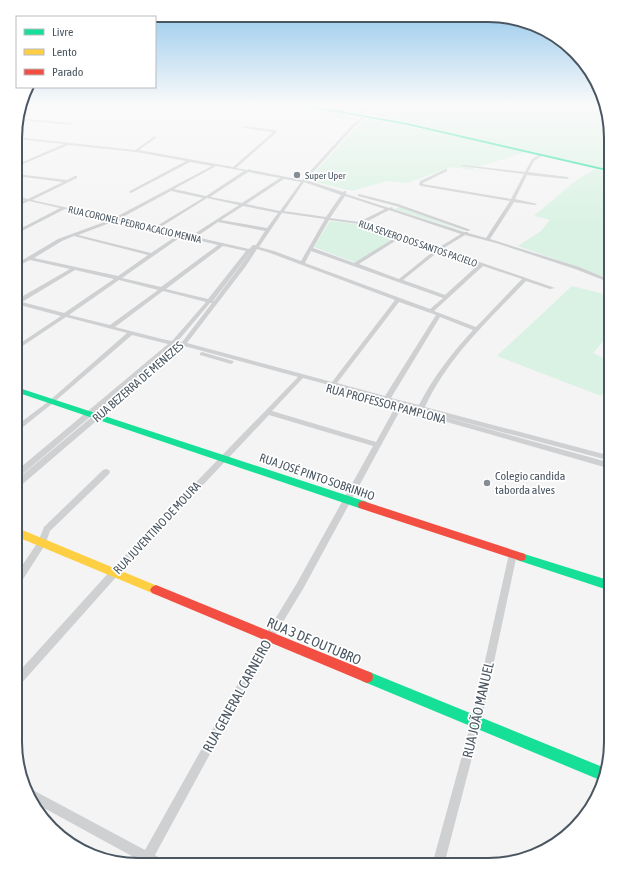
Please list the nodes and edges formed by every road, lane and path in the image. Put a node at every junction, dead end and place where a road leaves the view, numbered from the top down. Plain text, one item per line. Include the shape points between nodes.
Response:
1 (84, 145) edge
2 (144, 145) edge
3 (260, 145) edge
4 (332, 145) edge
5 (499, 145) edge
6 (63, 146) joint
7 (91, 146) junction
8 (103, 147) junction
9 (85, 149) junction
10 (97, 150) junction
11 (124, 150) junction
12 (136, 151) junction
13 (541, 155) junction
14 (191, 160) junction
15 (22, 163) edge
16 (216, 165) junction
17 (463, 166) dead end
18 (234, 168) junction
19 (604, 169) edge
20 (249, 170) junction
21 (446, 170) dead end
22 (526, 173) junction
23 (22, 176) edge
24 (76, 177) dead end
25 (284, 177) junction
26 (568, 178) dead end
27 (68, 181) junction
28 (304, 181) junction
29 (171, 190) junction
30 (131, 192) dead end
31 (344, 193) junction
32 (206, 197) junction
33 (22, 200) edge
34 (26, 201) junction
35 (512, 201) junction
36 (22, 203) edge
37 (243, 204) junction
38 (535, 204) dead end
39 (397, 205) junction
40 (62, 209) junction
41 (389, 209) junction
42 (280, 212) junction
43 (327, 219) junction
44 (116, 220) junction
45 (218, 221) junction
46 (360, 222) junction
47 (22, 230) edge
48 (155, 230) junction
49 (268, 230) junction
50 (470, 230) junction
51 (465, 234) junction
52 (76, 236) junction
53 (179, 236) junction
54 (400, 236) junction
55 (191, 239) junction
56 (488, 239) junction
57 (221, 246) junction
58 (310, 249) junction
59 (439, 249) junction
60 (253, 250) junction
61 (152, 255) junction
62 (34, 258) junction
63 (22, 263) edge
64 (302, 264) junction
65 (356, 264) junction
66 (482, 264) junction
67 (22, 266) edge
68 (75, 267) junction
69 (120, 277) junction
70 (525, 279) junction
71 (604, 279) edge
72 (400, 280) junction
73 (165, 288) junction
74 (552, 288) dead end
75 (446, 297) junction
76 (22, 299) edge
77 (214, 300) junction
78 (398, 300) junction
79 (22, 303) edge
80 (430, 312) junction
81 (439, 315) junction
82 (65, 316) junction
83 (112, 327) junction
84 (188, 327) junction
85 (195, 328) junction
86 (478, 329) junction
87 (131, 333) junction
88 (22, 342) edge
89 (173, 344) junction
90 (181, 346) junction
91 (152, 362) junction
92 (160, 364) junction
93 (300, 378) junction
94 (331, 386) junction
95 (22, 392) edge
96 (385, 401) junction
97 (51, 402) junction
98 (400, 405) junction
99 (420, 410) junction
100 (268, 412) junction
101 (94, 416) junction
102 (22, 424) edge
103 (508, 433) junction
104 (377, 445) junction
105 (604, 457) edge
106 (224, 458) junction
107 (41, 459) junction
108 (604, 464) edge
109 (22, 472) edge
110 (106, 472) dead end
111 (22, 480) edge
112 (347, 500) junction
113 (22, 534) edge
114 (42, 543) junction
115 (513, 554) junction
116 (115, 572) junction
117 (22, 573) edge
118 (604, 584) edge
119 (269, 637) junction
120 (22, 675) edge
121 (476, 723) junction
122 (600, 773) edge
123 (37, 799) edge
124 (141, 858) edge
125 (148, 858) edge
126 (440, 858) edge

1 - 7 street
2 - 12 street
3 - 18 street
4 - 28 street, RUA BEZERRA DE MENEZES
5 - 13 main road
6 - 9 street
6 - 15 street
7 - 8 street
7 - 9 street
8 - 10 street
8 - 11 street
9 - 10 street
10 - 11 street
11 - 12 street
12 - 14 street
13 - 19 main road
13 - 22 street via 532,160
14 - 16 street
14 - 30 street
16 - 18 street
16 - 29 street
17 - 22 street
18 - 20 street
20 - 25 street
20 - 32 street
21 - 35 street via 421,182 421,185
22 - 26 street
22 - 35 street
23 - 27 street
24 - 27 street
25 - 28 street
25 - 37 street
27 - 34 street
28 - 31 street
28 - 42 street, RUA BEZERRA DE MENEZES
29 - 32 street, RUA SEVERO DOS SANTOS PACIELO
29 - 44 street
31 - 39 street
31 - 41 street
31 - 43 street
32 - 37 street, RUA SEVERO DOS SANTOS PACIELO
32 - 48 street
33 - 34 street, RUA CORONEL PEDRO ACACIO MENNA
34 - 36 street
34 - 40 street, RUA CORONEL PEDRO ACACIO MENNA
35 - 38 street
35 - 56 street
37 - 42 street, RUA SEVERO DOS SANTOS PACIELO
37 - 45 street
39 - 41 street
39 - 50 street
40 - 44 street, RUA CORONEL PEDRO ACACIO MENNA
40 - 47 street
41 - 46 street
41 - 51 street
42 - 43 street, RUA SEVERO DOS SANTOS PACIELO
42 - 49 street, RUA BEZERRA DE MENEZES
43 - 46 street, RUA SEVERO DOS SANTOS PACIELO
43 - 58 street
44 - 48 street, RUA CORONEL PEDRO ACACIO MENNA
44 - 52 street
45 - 49 street
45 - 55 street
46 - 54 street, RUA SEVERO DOS SANTOS PACIELO
48 - 53 street, RUA CORONEL PEDRO ACACIO MENNA
49 - 60 street, RUA BEZERRA DE MENEZES
50 - 51 street
50 - 56 street
51 - 56 street
51 - 59 street
52 - 61 street
52 - 62 street
53 - 55 street, RUA CORONEL PEDRO ACACIO MENNA
53 - 61 street
54 - 59 street, RUA SEVERO DOS SANTOS PACIELO
54 - 65 street
55 - 57 street, RUA CORONEL PEDRO ACACIO MENNA
56 - 71 street
57 - 60 street, RUA CORONEL PEDRO ACACIO MENNA
57 - 73 street
58 - 64 street
58 - 65 street
59 - 66 street, RUA SEVERO DOS SANTOS PACIELO
59 - 72 street
60 - 64 street, RUA CORONEL PEDRO ACACIO MENNA
60 - 77 street, RUA BEZERRA DE MENEZES
61 - 69 street
62 - 63 street
62 - 67 street
62 - 68 street
64 - 78 street, RUA CORONEL PEDRO ACACIO MENNA
65 - 72 street
66 - 70 street, RUA SEVERO DOS SANTOS PACIELO
66 - 75 street
68 - 69 street
68 - 76 street
69 - 73 street
69 - 82 street
70 - 74 street, RUA SEVERO DOS SANTOS PACIELO
70 - 86 street
72 - 75 street
73 - 77 street
73 - 83 street
75 - 80 street
77 - 84 street, RUA BEZERRA DE MENEZES
77 - 85 street, RUA BEZERRA DE MENEZES
78 - 80 street, RUA CORONEL PEDRO ACACIO MENNA
78 - 94 street
79 - 82 street, RUA PROFESSOR PAMPLONA
80 - 81 street, RUA CORONEL PEDRO ACACIO MENNA
81 - 86 street, RUA CORONEL PEDRO ACACIO MENNA
81 - 96 street
82 - 83 street, RUA PROFESSOR PAMPLONA
82 - 88 street
83 - 87 street, RUA PROFESSOR PAMPLONA
84 - 85 street
84 - 89 street, RUA BEZERRA DE MENEZES
85 - 90 street, RUA BEZERRA DE MENEZES
86 - 99 street via 450,359
87 - 89 street, RUA PROFESSOR PAMPLONA
87 - 97 street
89 - 90 street, RUA PROFESSOR PAMPLONA
89 - 91 street, RUA BEZERRA DE MENEZES
90 - 92 street, RUA BEZERRA DE MENEZES
90 - 93 street, RUA PROFESSOR PAMPLONA
91 - 92 street
91 - 101 street, RUA BEZERRA DE MENEZES
92 - 101 street, RUA BEZERRA DE MENEZES
93 - 94 street, RUA PROFESSOR PAMPLONA
93 - 100 street, RUA JUVENTINO DE MOURA
94 - 96 street, RUA PROFESSOR PAMPLONA
95 - 97 main road, RUA JOSÉ PINTO SOBRINHO
96 - 98 street, RUA PROFESSOR PAMPLONA
97 - 101 main road, RUA JOSÉ PINTO SOBRINHO
97 - 102 street
98 - 99 street, RUA PROFESSOR PAMPLONA
98 - 104 street, RUA GENERAL CARNEIRO
99 - 103 street, RUA PROFESSOR PAMPLONA
100 - 104 street
100 - 106 street, RUA JUVENTINO DE MOURA
101 - 106 main road, RUA JOSÉ PINTO SOBRINHO
101 - 107 street, RUA BEZERRA DE MENEZES
103 - 105 street, RUA PROFESSOR PAMPLONA
103 - 108 street, RUA PROFESSOR PAMPLONA
104 - 112 street, RUA GENERAL CARNEIRO
106 - 112 main road, RUA JOSÉ PINTO SOBRINHO
106 - 116 street, RUA JUVENTINO DE MOURA
107 - 109 street, RUA BEZERRA DE MENEZES
107 - 111 street, RUA BEZERRA DE MENEZES
110 - 114 street via 53,523
112 - 115 main road, RUA JOSÉ PINTO SOBRINHO
112 - 119 street, RUA GENERAL CARNEIRO
113 - 114 main road, RUA 3 DE OUTUBRO
114 - 116 main road, RUA 3 DE OUTUBRO
114 - 117 street
115 - 118 main road, RUA JOSÉ PINTO SOBRINHO
115 - 121 street, RUA JOÃO MANUEL
116 - 119 main road, RUA 3 DE OUTUBRO
116 - 120 street, RUA JUVENTINO DE MOURA
119 - 121 main road, RUA 3 DE OUTUBRO
119 - 125 street, RUA GENERAL CARNEIRO
121 - 122 main road, RUA 3 DE OUTUBRO
121 - 126 street, RUA JOÃO MANUEL
123 - 124 street

